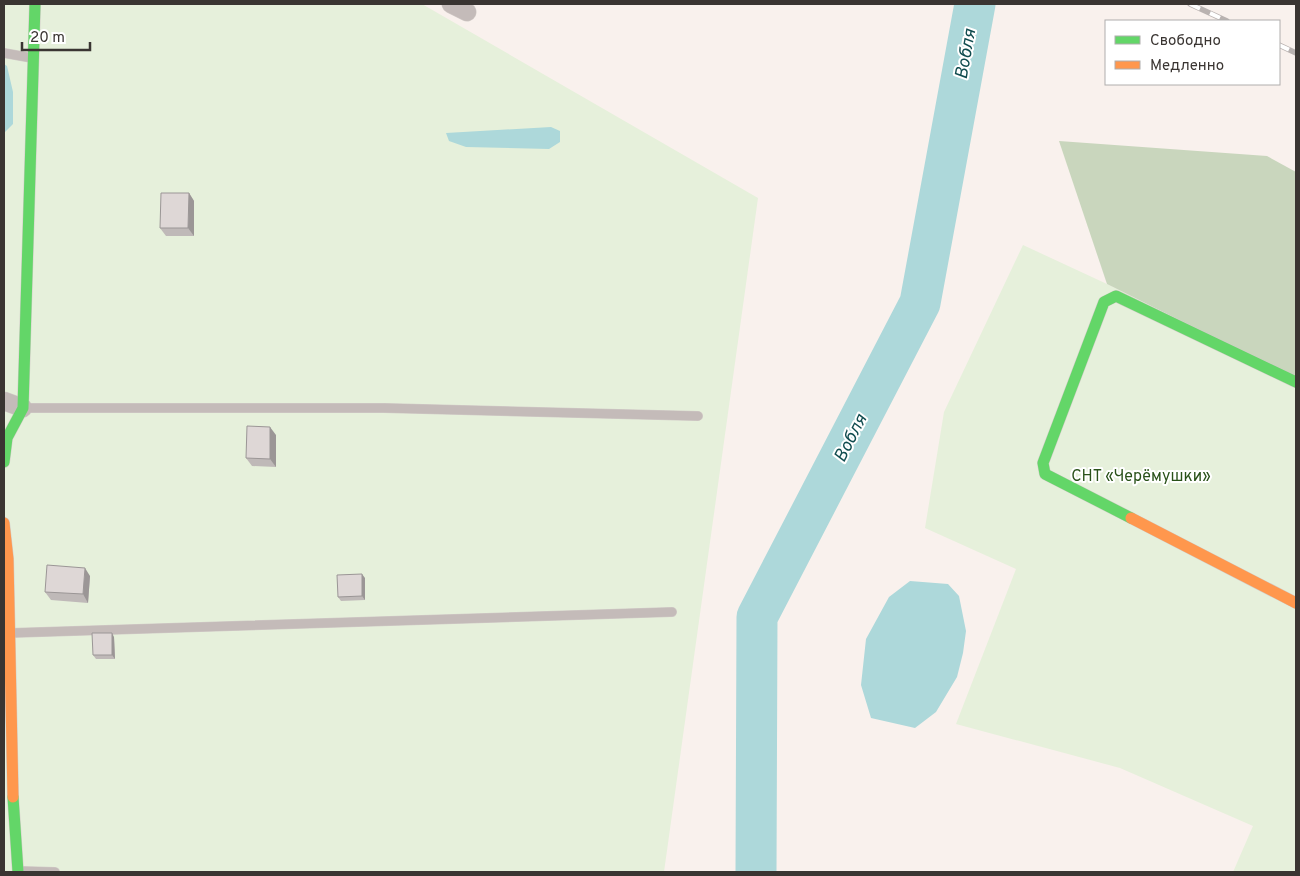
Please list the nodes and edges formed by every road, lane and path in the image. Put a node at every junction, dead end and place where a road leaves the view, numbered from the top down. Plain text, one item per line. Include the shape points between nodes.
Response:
1 (35, 4) edge
2 (451, 4) edge
3 (467, 12) dead end
4 (4, 53) edge
5 (35, 58) junction
6 (1296, 382) edge
7 (4, 401) edge
8 (23, 408) junction
9 (698, 416) dead end
10 (4, 462) edge
11 (4, 523) edge
12 (6, 560) edge
13 (1296, 603) edge
14 (672, 612) dead end
15 (9, 633) junction
16 (8, 818) edge
17 (18, 872) edge
18 (55, 872) edge

1 - 5 street
2 - 3 street
4 - 5 lane
5 - 8 street
6 - 13 street via 1116,296 1104,302 1043,463 1045,474
7 - 8 street
8 - 9 lane via 384,408
8 - 10 street via 6,438
11 - 12 street
12 - 15 street
14 - 15 lane
15 - 16 street
16 - 17 street
17 - 18 lane

